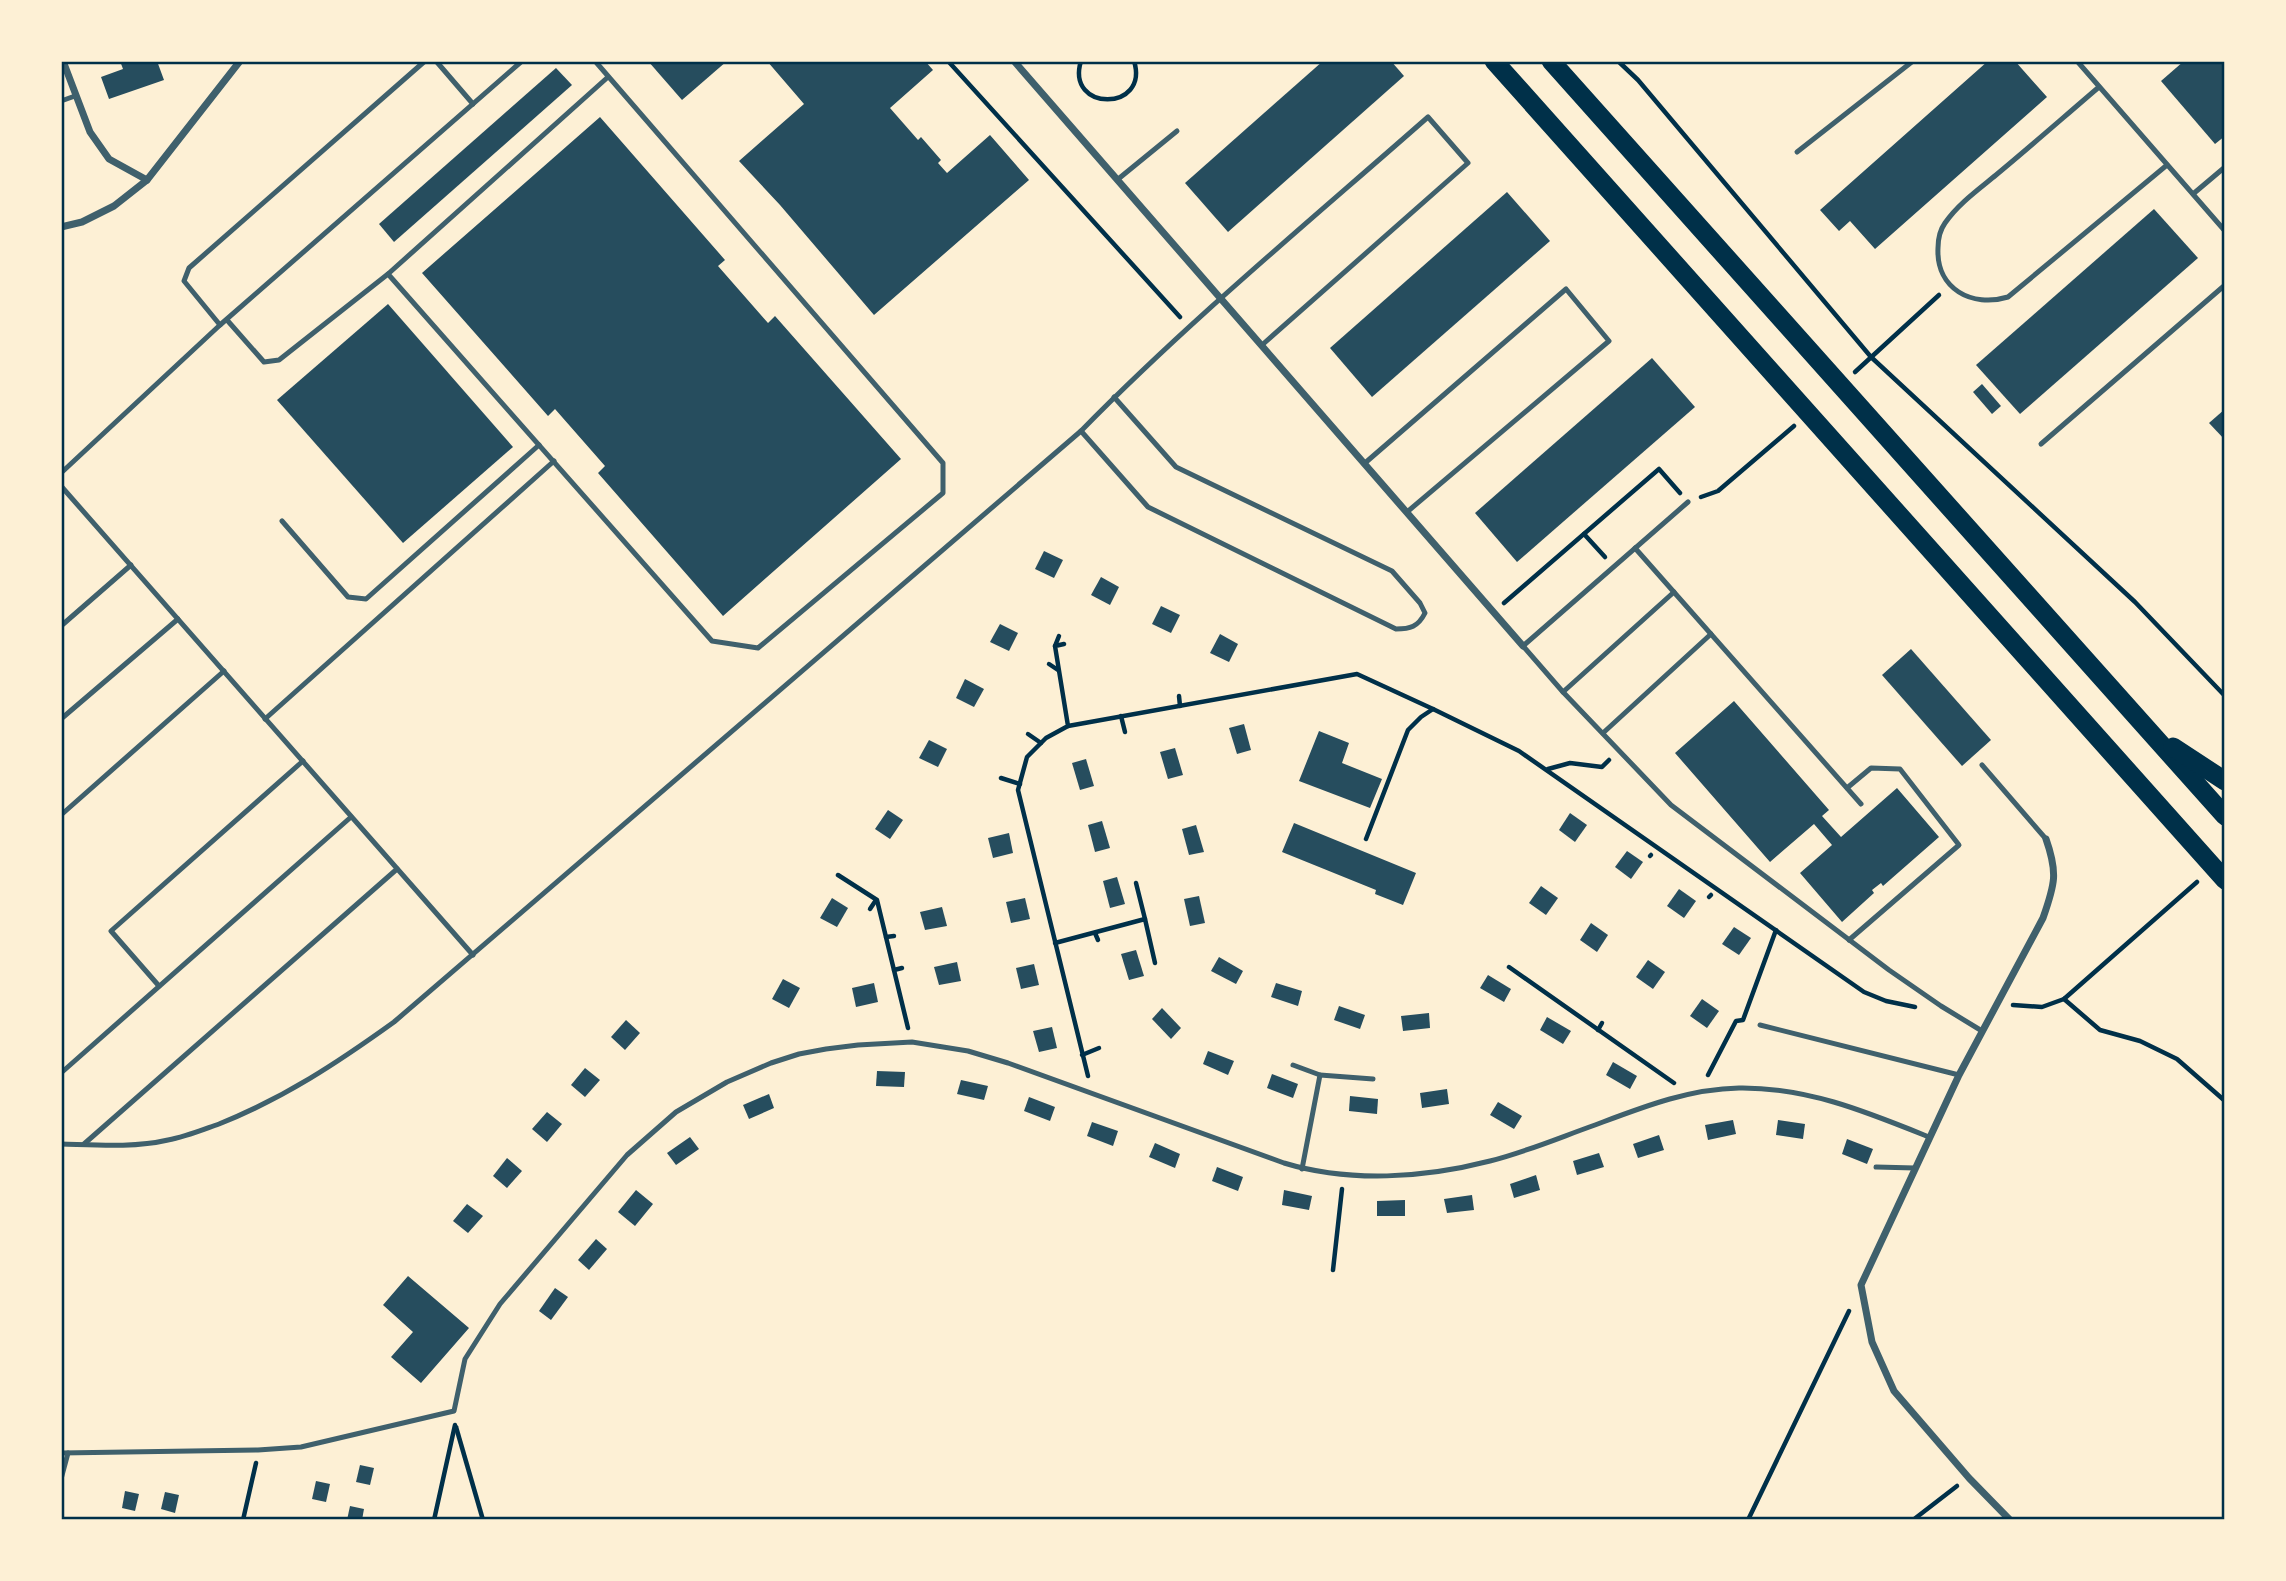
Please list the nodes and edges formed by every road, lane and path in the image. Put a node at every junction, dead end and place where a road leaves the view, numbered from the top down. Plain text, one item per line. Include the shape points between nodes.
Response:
1 (63, 61) edge
2 (240, 61) edge
3 (425, 61) edge
4 (436, 61) edge
5 (522, 61) edge
6 (595, 61) edge
7 (948, 61) edge
8 (1014, 61) edge
9 (1082, 61) edge
10 (1134, 61) edge
11 (1494, 61) edge
12 (1551, 61) edge
13 (1618, 61) edge
14 (1913, 61) edge
15 (2077, 61) edge
16 (608, 77) junction
17 (2099, 87) junction
18 (75, 96) junction
19 (61, 101) edge
20 (473, 104) junction
21 (1177, 131) dead end
22 (1797, 152) dead end
23 (2167, 165) junction
24 (2225, 167) edge
25 (147, 180) junction
26 (1117, 180) junction
27 (2193, 194) junction
28 (61, 226) edge
29 (2225, 231) edge
30 (388, 274) junction
31 (1950, 285) junction
32 (2225, 285) edge
33 (1222, 298) junction
34 (227, 320) junction
35 (220, 325) junction
36 (1190, 328) junction
37 (1887, 344) dead end
38 (1262, 345) junction
39 (1114, 397) junction
40 (1081, 430) junction
41 (1773, 444) dead end
42 (2041, 444) dead end
43 (539, 445) junction
44 (554, 461) junction
45 (1365, 463) junction
46 (61, 473) edge
47 (61, 486) edge
48 (1688, 502) junction
49 (1408, 512) junction
50 (282, 521) dead end
51 (1584, 534) junction
52 (1635, 548) junction
53 (131, 565) junction
54 (1613, 567) junction
55 (1674, 592) junction
56 (1494, 612) junction
57 (178, 619) junction
58 (61, 626) edge
59 (1711, 634) junction
60 (1059, 636) dead end
61 (1064, 643) dead end
62 (1055, 646) junction
63 (1523, 646) junction
64 (1049, 664) dead end
65 (1058, 670) junction
66 (224, 671) junction
67 (1563, 692) junction
68 (1180, 695) dead end
69 (2225, 696) edge
70 (1180, 706) junction
71 (1433, 709) junction
72 (1121, 716) junction
73 (61, 719) edge
74 (265, 719) junction
75 (1068, 726) junction
76 (1125, 732) dead end
77 (1603, 733) junction
78 (2151, 733) junction
79 (1028, 734) dead end
80 (1041, 743) junction
81 (1619, 749) junction
82 (303, 761) junction
83 (1982, 765) dead end
84 (1548, 770) junction
85 (1001, 778) dead end
86 (2225, 781) edge
87 (1020, 784) junction
88 (1847, 788) junction
89 (1861, 804) dead end
90 (61, 814) edge
91 (2225, 816) edge
92 (351, 817) junction
93 (1366, 839) dead end
94 (2046, 839) joint
95 (397, 869) junction
96 (838, 875) dead end
97 (2225, 880) edge
98 (1136, 883) dead end
99 (877, 900) junction
100 (2174, 903) dead end
101 (870, 909) dead end
102 (1145, 919) junction
103 (1776, 930) junction
104 (1095, 933) junction
105 (894, 936) dead end
106 (886, 937) junction
107 (1098, 940) dead end
108 (1849, 940) junction
109 (1055, 943) junction
110 (473, 955) junction
111 (1155, 963) dead end
112 (1511, 966) dead end
113 (902, 968) dead end
114 (894, 970) junction
115 (159, 986) junction
116 (2064, 999) junction
117 (1999, 1003) junction
118 (1941, 1006) junction
119 (1602, 1023) dead end
120 (1760, 1025) dead end
121 (1598, 1030) junction
122 (1982, 1031) junction
123 (912, 1042) junction
124 (1098, 1048) dead end
125 (1082, 1055) junction
126 (1293, 1065) dead end
127 (61, 1073) edge
128 (1320, 1074) junction
129 (1677, 1075) dead end
130 (1959, 1075) junction
131 (1373, 1079) dead end
132 (1674, 1083) junction
133 (1700, 1091) junction
134 (1689, 1093) junction
135 (1092, 1094) junction
136 (2225, 1101) edge
137 (1928, 1138) junction
138 (61, 1144) edge
139 (83, 1144) junction
140 (1876, 1167) dead end
141 (1302, 1168) junction
142 (1915, 1168) junction
143 (1344, 1174) junction
144 (1339, 1219) junction
145 (1346, 1220) dead end
146 (1333, 1270) dead end
147 (1861, 1285) junction
148 (454, 1411) junction
149 (456, 1427) junction
150 (258, 1450) junction
151 (64, 1453) edge
152 (1969, 1478) junction
153 (61, 1479) edge
154 (243, 1520) edge
155 (434, 1520) edge
156 (483, 1520) edge
157 (1748, 1520) edge
158 (1913, 1520) edge
159 (2010, 1520) edge

1 - 18 street
2 - 25 street
3 - 35 lane via 190,268 184,281
4 - 20 lane
5 - 20 lane
6 - 16 lane
7 - 36 path
8 - 26 street
9 - 10 path via 1079,76 1083,86 1090,94 1111,100 1122,97 1136,80
11 - 97 highway
12 - 78 highway
13 - 69 path via 1871,356 2135,602
14 - 22 lane
15 - 17 lane
16 - 30 lane
16 - 44 lane via 943,463 943,493 758,648 712,641
17 - 23 lane
17 - 31 lane via 1944,224 1938,259
18 - 19 lane
18 - 25 street via 90,132 109,159
20 - 34 lane
21 - 26 lane
23 - 27 lane
23 - 31 lane via 2008,297 1980,301
24 - 27 lane
25 - 28 street via 114,206 82,222
26 - 33 street
27 - 29 lane
30 - 34 lane via 279,360 264,362
30 - 43 lane
31 - 37 path
32 - 42 lane
33 - 36 lane
33 - 38 street
33 - 38 lane via 1428,117 1468,163
34 - 35 lane
35 - 46 lane
36 - 39 lane
38 - 45 street
39 - 40 lane
39 - 40 lane via 1176,467 1392,571 1420,603 1424,613 1420,622 1409,629 1396,629 1148,507
40 - 110 lane
41 - 48 path via 1718,491
43 - 44 lane
43 - 50 lane via 366,599 348,597
44 - 74 lane
45 - 49 street
45 - 49 lane via 1566,289 1609,341
47 - 53 lane
48 - 51 path via 1660,469
48 - 52 lane
49 - 56 street
51 - 54 path
51 - 56 path
52 - 54 lane
52 - 55 lane
53 - 57 lane
53 - 58 lane
54 - 63 lane
55 - 59 lane
55 - 67 lane
56 - 63 street
57 - 66 lane
57 - 73 lane
59 - 77 lane
59 - 88 lane
60 - 62 path
61 - 62 path
62 - 65 path
63 - 67 lane
64 - 65 path
65 - 75 path
66 - 74 lane
66 - 90 lane
67 - 77 lane
68 - 70 path
70 - 71 path via 1357,674
70 - 72 path
71 - 84 path
71 - 93 path via 1408,730
72 - 75 path
72 - 76 path
74 - 82 lane
75 - 80 path
77 - 81 lane
78 - 86 highway
78 - 91 highway
79 - 80 path
80 - 87 path via 1027,757
81 - 84 path via 1602,767 1570,763
81 - 108 lane via 1671,805
82 - 92 lane
82 - 115 lane via 111,931
83 - 94 lane
84 - 103 path
85 - 87 path
87 - 109 path
88 - 89 lane
88 - 108 lane via 1871,768 1900,769 1959,845
92 - 95 lane
92 - 115 lane
94 - 117 street via 2054,862 2053,890
95 - 110 lane
95 - 139 lane
96 - 99 path
98 - 102 path
99 - 101 path
99 - 106 path
100 - 116 path
102 - 104 path
102 - 111 path
103 - 118 path via 1864,992 1911,1007
103 - 133 path via 1743,1020 1736,1021
104 - 107 path
104 - 109 path
105 - 106 path
106 - 114 path
108 - 118 lane
109 - 125 path
110 - 139 lane via 394,1022 316,1077 271,1101 167,1141
112 - 121 path
113 - 114 path
114 - 123 path
115 - 127 lane
116 - 117 path via 2042,1007
116 - 136 path via 2100,1030 2140,1041 2177,1059
117 - 122 street
118 - 122 lane
119 - 121 path
120 - 130 lane
121 - 132 path
122 - 130 street
123 - 135 lane via 968,1051
123 - 148 lane via 848,1046 789,1057 727,1082 662,1123 627,1155 500,1304 465,1359
124 - 125 path
125 - 135 path
126 - 128 lane
128 - 131 lane
128 - 141 lane
129 - 132 path
130 - 137 street
132 - 134 path
133 - 134 lane
133 - 137 lane via 1777,1089 1807,1094
134 - 143 lane via 1493,1161 1428,1174
135 - 141 lane
137 - 142 street
138 - 139 lane
140 - 142 lane
141 - 143 lane
142 - 147 street
143 - 144 path
144 - 145 path
144 - 146 path
147 - 152 street via 1872,1342 1894,1391
147 - 157 path
148 - 149 path
148 - 150 lane via 301,1447
149 - 155 path
149 - 156 path
150 - 151 lane
150 - 154 path
151 - 153 lane
152 - 158 path
152 - 159 street

